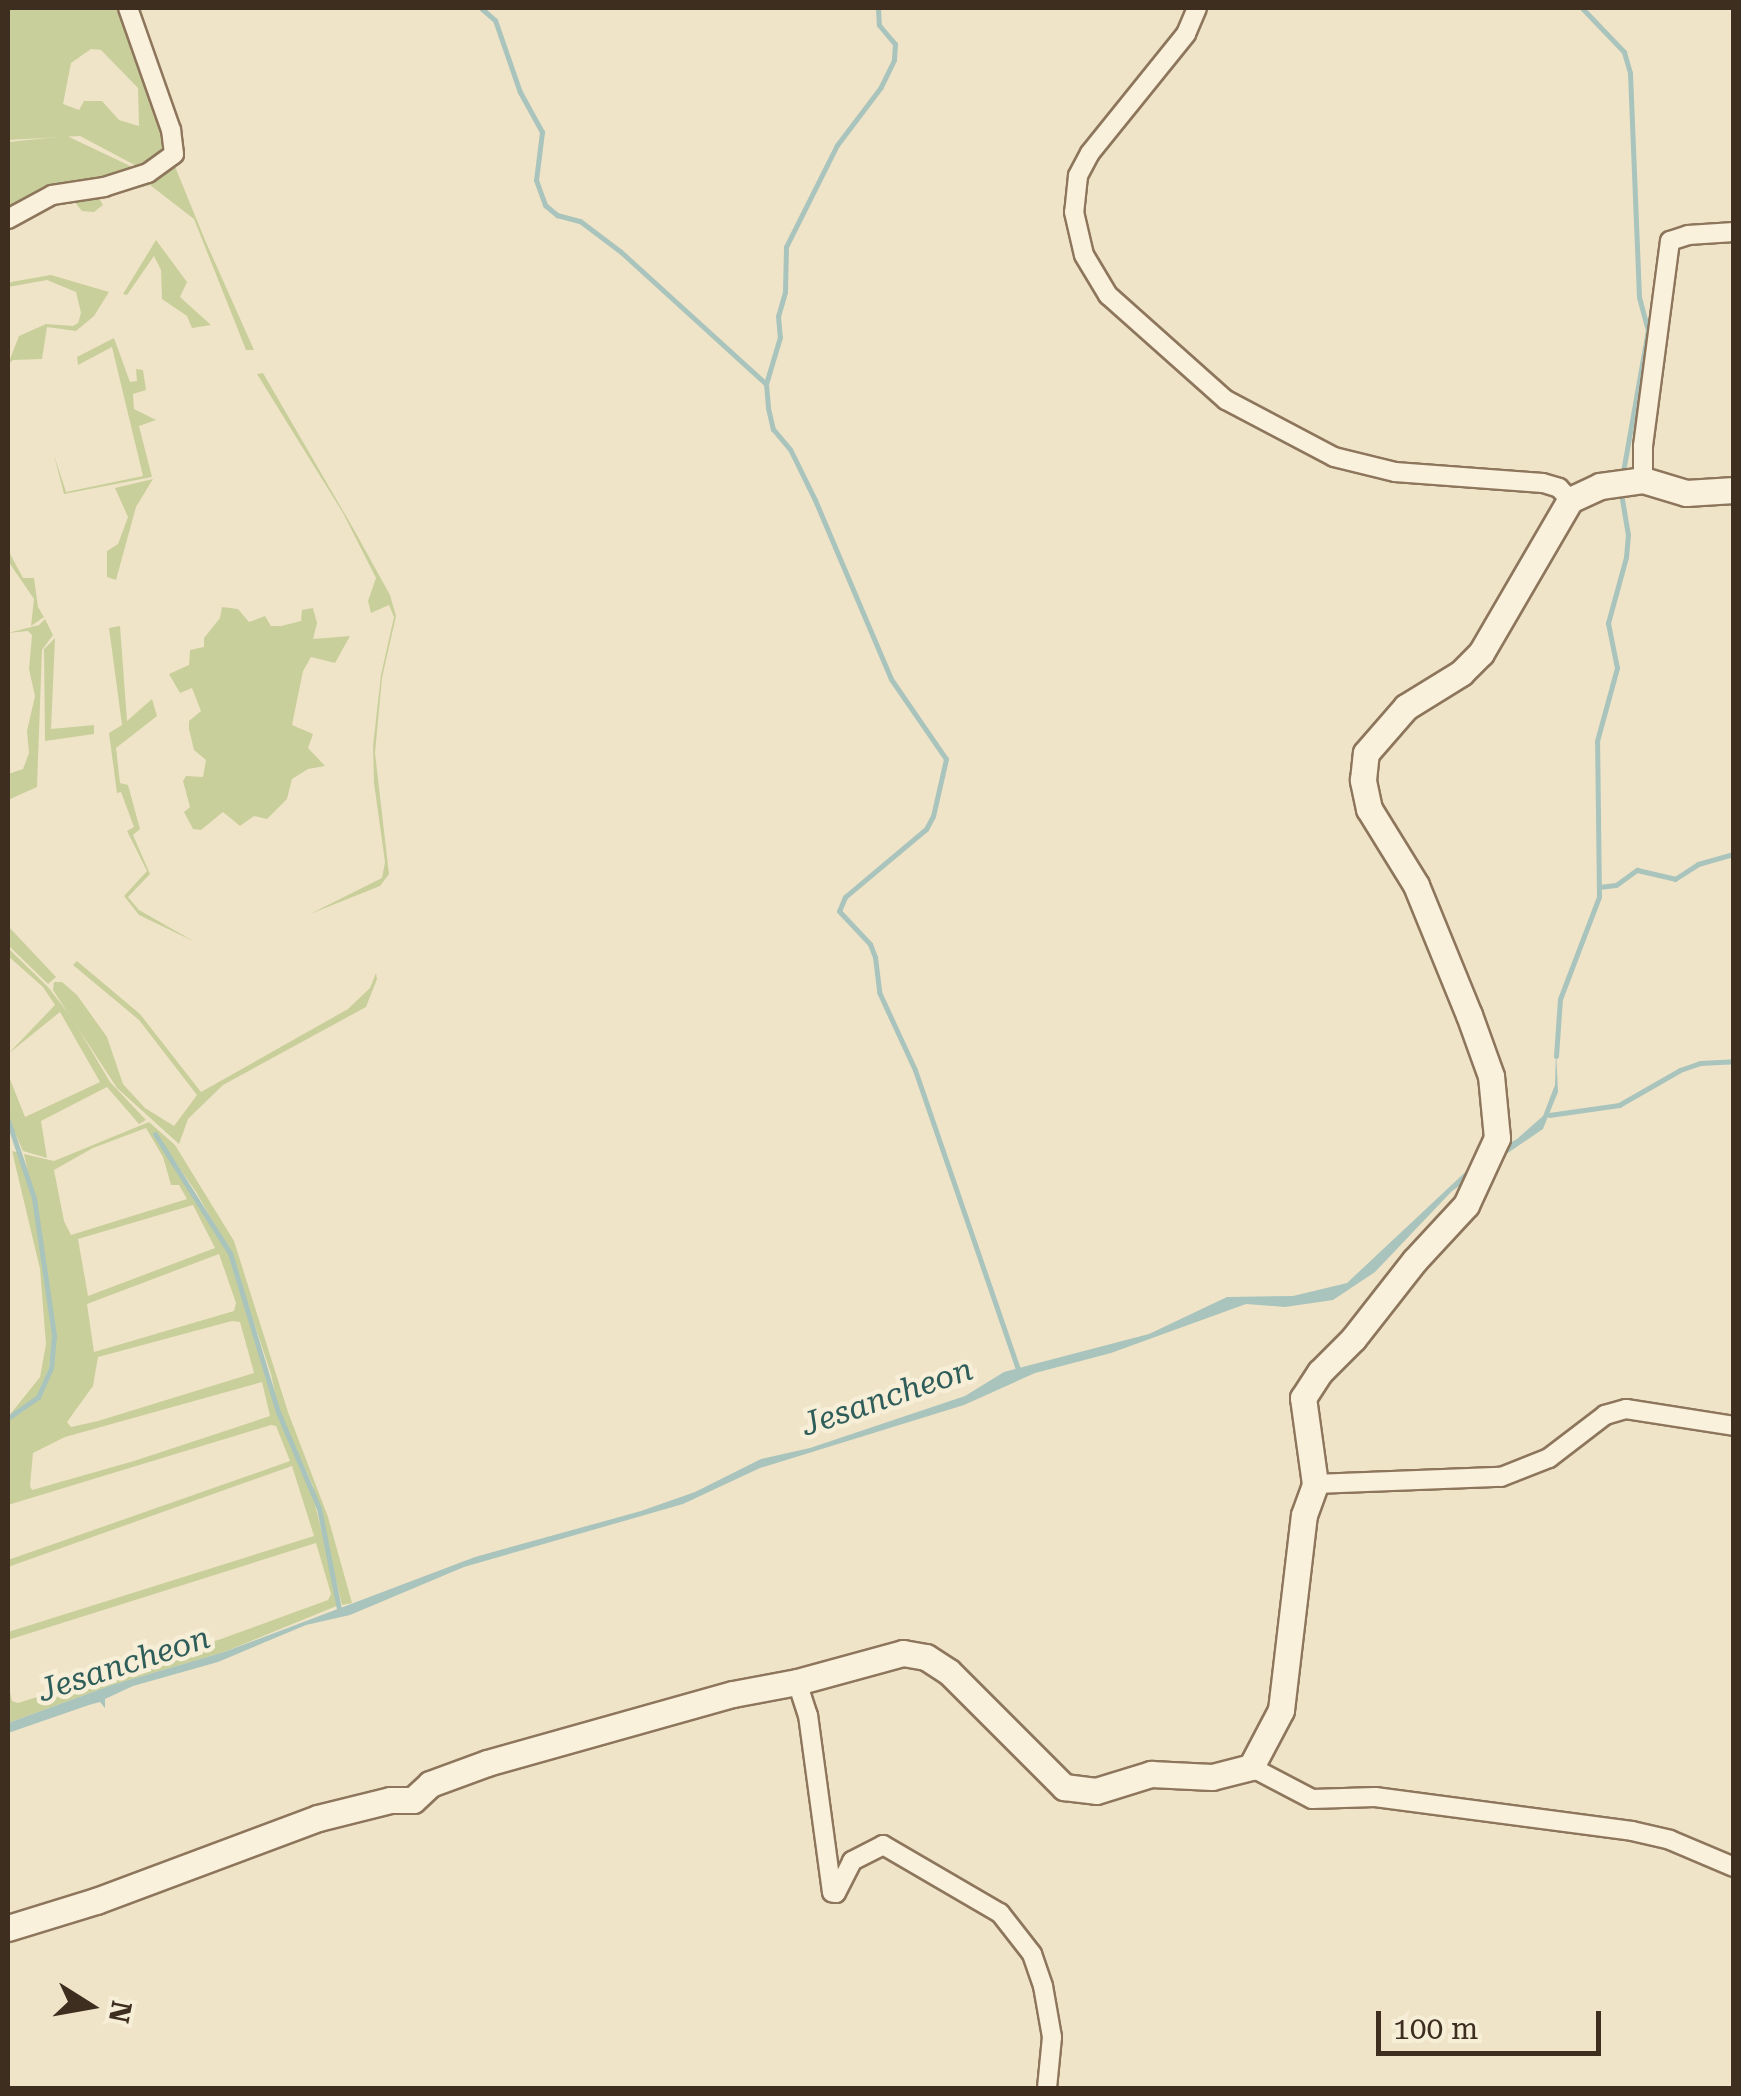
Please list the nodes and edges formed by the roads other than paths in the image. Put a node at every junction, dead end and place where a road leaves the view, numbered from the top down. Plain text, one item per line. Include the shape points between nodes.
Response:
1 (128, 8) edge
2 (1196, 8) edge
3 (8, 219) edge
4 (1734, 232) edge
5 (1643, 480) junction
6 (1734, 490) edge
7 (1570, 500) junction
8 (1734, 1426) edge
9 (1314, 1484) junction
10 (797, 1682) junction
11 (1251, 1767) junction
12 (1734, 1866) edge
13 (8, 1928) edge
14 (1047, 2088) edge

1 - 3 street via 174,154 148,173 52,195
2 - 7 street via 1186,34 1078,176 1074,212 1084,255 1108,296 1226,400 1334,457 1395,472 1543,483
4 - 5 street via 1670,241
5 - 6 street via 1686,494
5 - 7 street via 1600,486
7 - 9 street via 1481,653 1406,707 1366,753 1369,809 1416,885 1491,1076 1496,1138 1466,1205 1309,1385 1303,1420
8 - 9 street via 1626,1408 1548,1458 1500,1477
9 - 11 street via 1304,1515 1281,1710
10 - 11 street via 886,1656 926,1657 1064,1788 1096,1790 1151,1774 1212,1776
10 - 13 street via 487,1763 430,1784 413,1800 287,1828
10 - 14 street via 808,1715 832,1892 852,1861 883,1845 1000,1913 1032,1954 1043,1986 1052,2037
11 - 12 street via 1312,1800 1375,1796 1632,1831

